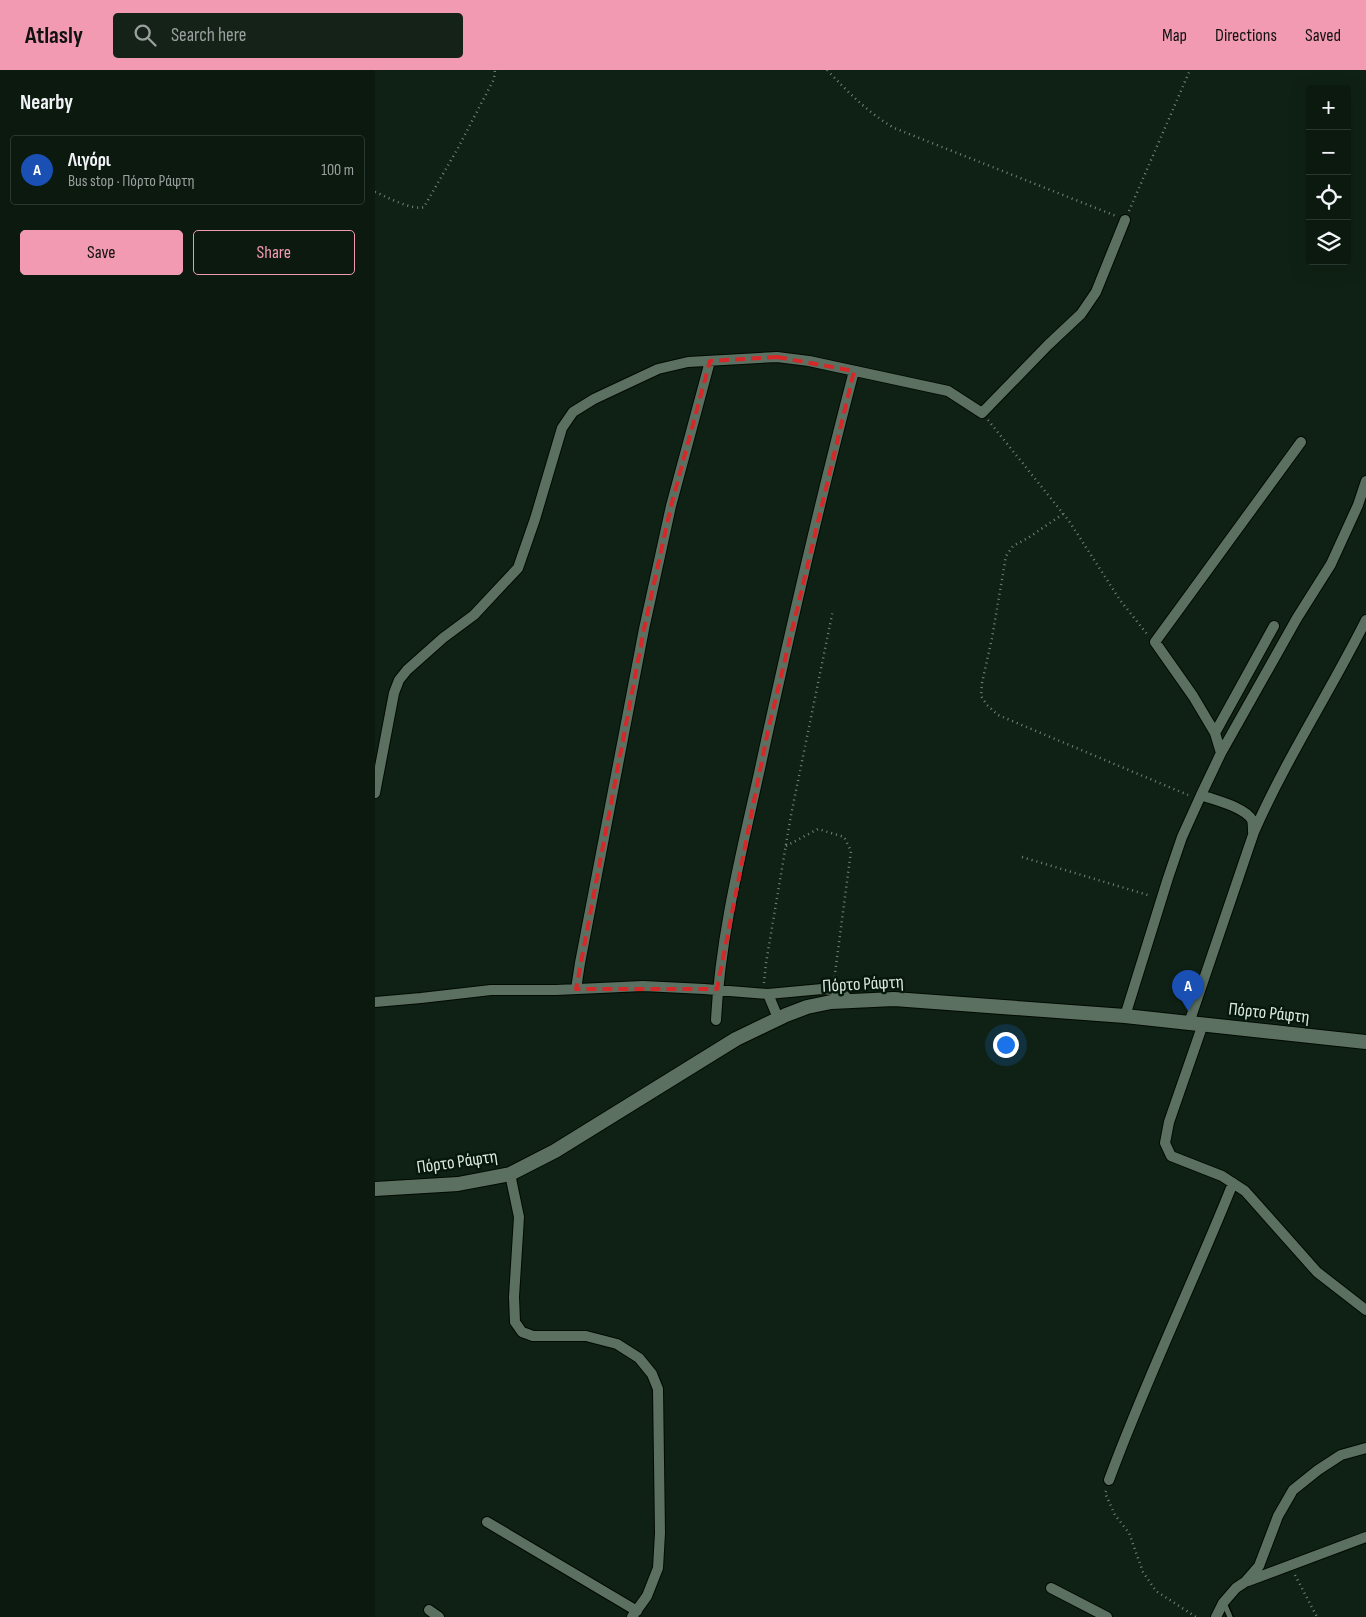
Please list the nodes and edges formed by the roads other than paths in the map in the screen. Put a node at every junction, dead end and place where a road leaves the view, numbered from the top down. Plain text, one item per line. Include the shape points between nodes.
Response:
1 (1125, 220) road end
2 (710, 361) junction
3 (854, 371) junction
4 (1301, 442) dead end
5 (1366, 481) edge
6 (1366, 620) edge
7 (1274, 626) dead end
8 (1215, 733) junction
9 (1221, 753) junction
10 (375, 793) edge
11 (1200, 797) junction
12 (1253, 832) junction
13 (577, 989) junction
14 (717, 989) junction
15 (768, 994) junction
16 (849, 1000) junction
17 (375, 1002) edge
18 (1125, 1016) junction
19 (778, 1018) junction
20 (716, 1020) dead end
21 (1196, 1024) junction
22 (1366, 1042) edge
23 (510, 1174) junction
24 (1233, 1183) junction
25 (375, 1189) edge
26 (1366, 1310) edge
27 (1366, 1448) edge
28 (1109, 1480) road end
29 (487, 1522) dead end
30 (1366, 1537) edge
31 (1245, 1582) junction
32 (1051, 1588) dead end
33 (1223, 1603) junction
34 (429, 1610) dead end
35 (634, 1614) edge
36 (439, 1617) edge
37 (1107, 1617) edge
38 (1216, 1617) edge
39 (1230, 1617) edge

1 - 3 street via 1096,292 1081,314 982,412 949,391
2 - 3 street via 777,357
2 - 10 street via 688,362 658,370 573,412 563,428 518,568 474,615 443,638 399,680
2 - 13 street via 671,506 644,629
3 - 14 street via 771,716 732,900
4 - 8 street via 1155,642
5 - 9 street via 1331,564
6 - 12 street
7 - 8 street
8 - 9 street
9 - 11 street
11 - 12 street via 1245,812 1252,821
11 - 18 street via 1182,837
12 - 21 street
13 - 14 street via 643,986
13 - 17 street via 491,990
14 - 15 street
14 - 20 street
15 - 16 street via 822,989 843,994
15 - 19 street
16 - 18 main road, Πόρτο Ράφτη via 893,999
16 - 19 main road, Πόρτο Ράφτη via 807,1007
18 - 21 main road, Πόρτο Ράφτη
19 - 23 main road, Πόρτο Ράφτη via 736,1039 555,1151
21 - 22 main road, Πόρτο Ράφτη
21 - 24 street via 1165,1143 1171,1156
23 - 25 main road, Πόρτο Ράφτη via 458,1184
23 - 35 street via 519,1217 515,1322 522,1332 533,1336 586,1336 617,1344 639,1358 652,1374 658,1389 658,1568 647,1596
24 - 26 street via 1267,1214 1317,1272
24 - 28 street via 1130,1423
27 - 31 street via 1341,1455 1293,1490 1278,1516 1259,1566
29 - 35 street
30 - 31 street
31 - 33 street
32 - 37 street
33 - 38 street
33 - 39 lane
34 - 36 street

